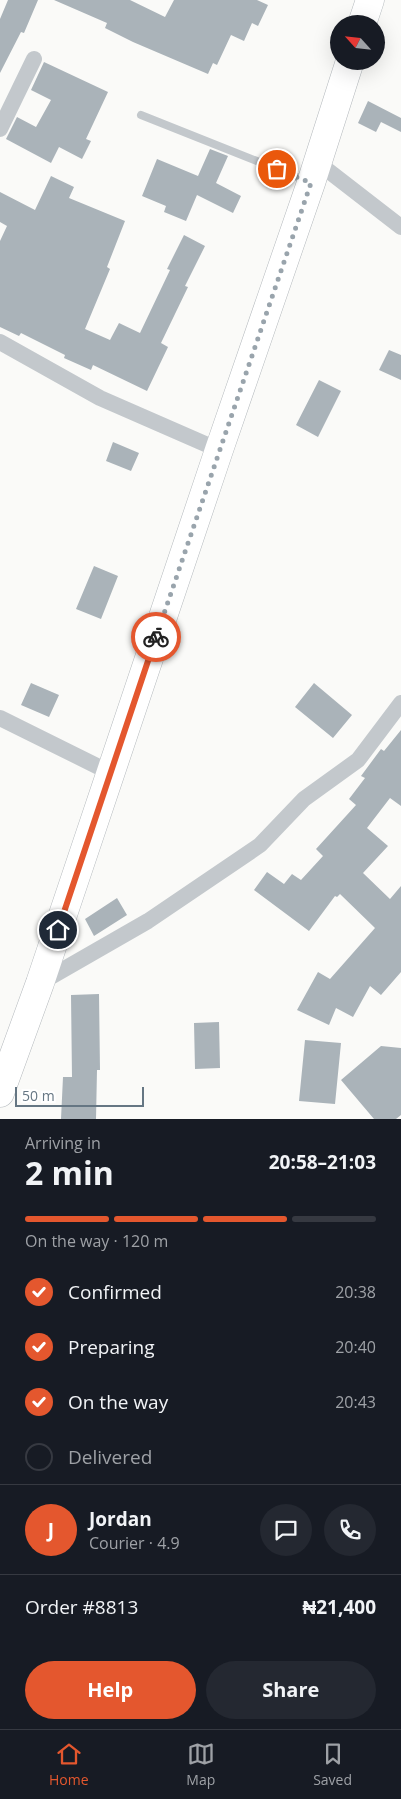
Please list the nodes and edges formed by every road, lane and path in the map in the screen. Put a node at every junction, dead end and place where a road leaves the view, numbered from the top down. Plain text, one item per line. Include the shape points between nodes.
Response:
1 (370, 0) edge
2 (365, 15) edge
3 (34, 59) dead end
4 (347, 70) edge
5 (141, 115) dead end
6 (0, 129) edge
7 (314, 172) junction
8 (401, 227) edge
9 (0, 342) edge
10 (219, 450) junction
11 (401, 703) edge
12 (0, 718) edge
13 (111, 773) junction
14 (40, 983) junction
15 (0, 1093) edge

1 - 2 highway
3 - 6 street
4 - 7 highway
5 - 7 lane
7 - 8 street
7 - 10 highway
9 - 10 street via 100,398
10 - 13 highway
11 - 14 street via 358,760 304,799 260,845 148,921
12 - 13 street
13 - 14 highway
14 - 15 highway

